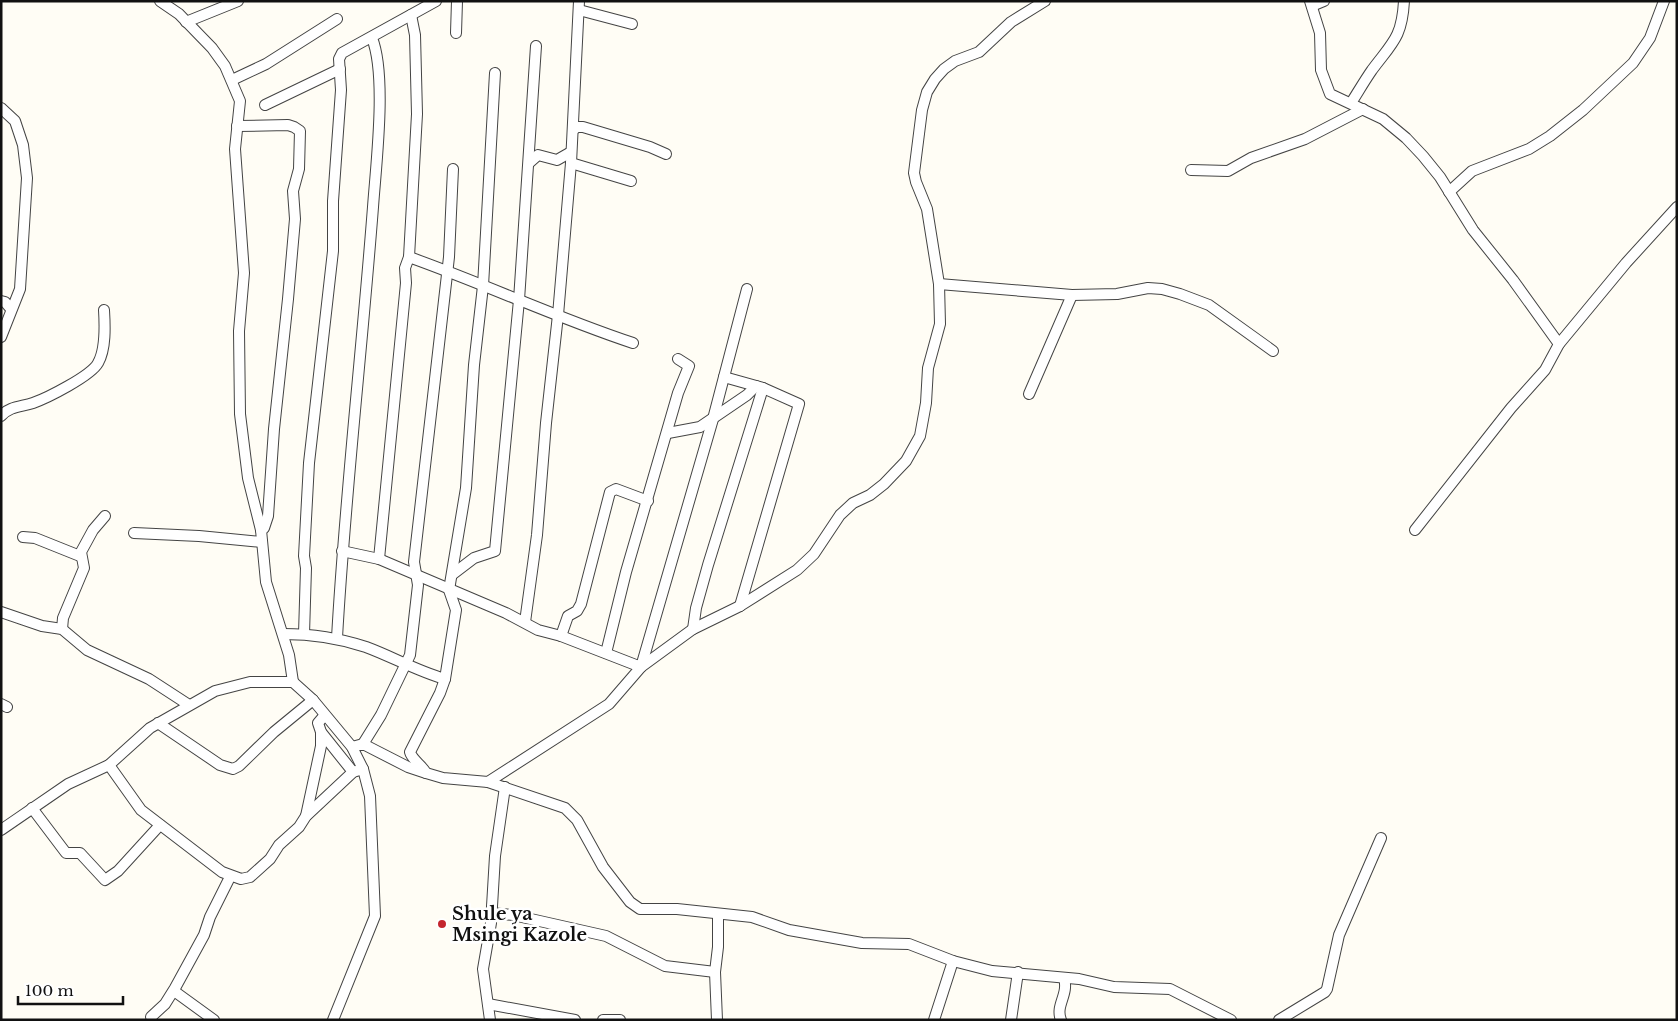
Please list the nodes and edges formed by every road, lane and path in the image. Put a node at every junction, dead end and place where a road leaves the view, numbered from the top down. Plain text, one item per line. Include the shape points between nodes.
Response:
1 (160, 1) edge
2 (238, 1) edge
3 (436, 1) edge
4 (457, 1) edge
5 (1045, 1) edge
6 (1324, 1) edge
7 (1404, 1) edge
8 (1664, 1) edge
9 (1311, 3) edge
10 (579, 6) edge
11 (411, 14) junction
12 (337, 19) dead end
13 (186, 22) junction
14 (632, 24) dead end
15 (456, 33) dead end
16 (372, 38) junction
17 (536, 46) dead end
18 (340, 69) junction
19 (495, 74) dead end
20 (232, 80) junction
21 (1351, 103) junction
22 (265, 105) dead end
23 (1, 108) edge
24 (1363, 109) junction
25 (237, 126) junction
26 (573, 130) junction
27 (571, 152) junction
28 (666, 154) dead end
29 (529, 163) junction
30 (571, 163) junction
31 (452, 169) dead end
32 (1191, 170) dead end
33 (631, 181) dead end
34 (1449, 192) junction
35 (1677, 207) edge
36 (410, 258) junction
37 (446, 270) junction
38 (939, 284) junction
39 (483, 286) junction
40 (747, 289) dead end
41 (1072, 294) junction
42 (520, 300) junction
43 (1, 301) edge
44 (12, 309) junction
45 (104, 310) dead end
46 (558, 315) junction
47 (1, 337) edge
48 (633, 343) dead end
49 (1559, 344) junction
50 (1273, 351) dead end
51 (678, 359) dead end
52 (724, 377) junction
53 (759, 387) junction
54 (1029, 394) dead end
55 (736, 403) junction
56 (758, 405) junction
57 (1, 416) edge
58 (713, 419) junction
59 (668, 433) junction
60 (648, 501) junction
61 (105, 516) dead end
62 (261, 530) junction
63 (1414, 530) dead end
64 (134, 533) dead end
65 (23, 537) dead end
66 (262, 542) junction
67 (342, 551) junction
68 (80, 556) junction
69 (379, 559) junction
70 (416, 574) junction
71 (453, 574) junction
72 (449, 590) junction
73 (740, 606) junction
74 (1, 612) edge
75 (525, 622) junction
76 (62, 629) junction
77 (693, 629) junction
78 (283, 634) junction
79 (304, 634) junction
80 (561, 636) junction
81 (337, 638) junction
82 (606, 653) junction
83 (406, 665) junction
84 (641, 667) junction
85 (445, 679) junction
86 (293, 682) junction
87 (313, 700) junction
88 (189, 705) junction
89 (324, 716) junction
90 (158, 723) junction
91 (321, 732) junction
92 (363, 744) junction
93 (352, 747) junction
94 (109, 765) junction
95 (358, 771) junction
96 (426, 773) junction
97 (488, 782) junction
98 (505, 787) junction
99 (32, 808) junction
100 (306, 816) junction
101 (160, 825) junction
102 (1, 830) edge
103 (1381, 838) dead end
104 (230, 877) junction
105 (491, 913) junction
106 (718, 915) junction
107 (952, 961) junction
108 (715, 972) junction
109 (1018, 972) junction
110 (1064, 978) junction
111 (174, 991) junction
112 (488, 1004) junction
113 (151, 1017) dead end
114 (214, 1020) edge
115 (333, 1020) edge
116 (490, 1020) edge
117 (575, 1020) edge
118 (604, 1020) edge
119 (620, 1020) edge
120 (717, 1020) edge
121 (934, 1020) edge
122 (1011, 1020) edge
123 (1061, 1020) edge
124 (1231, 1020) edge
125 (1279, 1020) edge

1 - 13 street
2 - 13 street
3 - 11 street
4 - 15 street
5 - 38 street via 1010,22 979,52 944,69 927,92 914,173 927,209
6 - 9 street
7 - 21 street via 1400,29 1392,46
8 - 34 street via 1650,38 1633,63 1583,110 1529,149 1472,171
9 - 21 street via 1320,33 1321,70 1326,88 1336,98
10 - 14 street
10 - 26 street
11 - 16 street
11 - 36 street via 415,35 417,114
12 - 20 street via 266,64
13 - 20 street via 212,48
16 - 18 street via 342,53
16 - 67 street via 379,70 376,173
17 - 29 street
18 - 22 street
18 - 79 street via 333,251 309,463 304,543
19 - 39 street
20 - 25 street via 240,101
21 - 24 street
23 - 44 street via 15,121 26,162 21,284
24 - 32 street via 1305,139 1251,158 1228,170
24 - 34 street via 1383,119 1406,138 1431,165
25 - 62 street via 235,149 244,273 238,392 248,478
25 - 62 street via 294,126 300,131 268,516
26 - 27 street
26 - 28 street via 583,127
27 - 29 street via 557,160 538,155
27 - 30 street
29 - 42 street
30 - 33 street
30 - 46 street
31 - 37 street
34 - 49 street via 1473,230
35 - 49 street
36 - 37 street
36 - 69 street via 405,268
37 - 39 street
37 - 70 street via 414,562
38 - 41 street
38 - 73 street via 940,324 928,368 922,424 914,450 884,484 840,515 814,554 797,570
39 - 42 street
39 - 71 street via 466,488
40 - 52 street
41 - 50 street via 1117,294 1148,288 1180,294 1221,313
41 - 54 street
42 - 46 street
42 - 71 street via 495,551 474,558
43 - 44 street
44 - 47 street
45 - 57 street via 104,344 94,368 56,394 9,409
46 - 48 street
46 - 75 street via 537,534
49 - 63 street via 1545,370
51 - 59 street via 689,366
52 - 53 street
52 - 58 street
53 - 55 street
53 - 56 street
53 - 73 street via 799,404
55 - 56 street
55 - 58 street
56 - 77 street via 708,565
58 - 59 street via 695,429
58 - 84 street
59 - 60 street
60 - 80 street via 616,489 610,492 580,604 577,611 568,616
60 - 82 street
61 - 68 street via 93,530
62 - 66 street
64 - 66 street
65 - 68 street via 35,538
66 - 78 street via 266,582
67 - 69 street
67 - 81 street
68 - 76 street via 84,568 62,618
69 - 70 street
70 - 72 street
70 - 83 street via 418,585 412,641
71 - 72 street
72 - 75 street
72 - 85 street via 456,610
73 - 77 street
74 - 76 street
75 - 80 street via 538,630
76 - 88 street via 87,650 149,679
77 - 84 street
78 - 79 street
78 - 86 street
79 - 81 street
80 - 82 street
81 - 83 street
82 - 84 street
83 - 85 street
83 - 92 street
84 - 97 street via 609,704
85 - 96 street via 410,752
86 - 87 street
86 - 88 street via 260,681 224,688
87 - 89 street
87 - 90 street via 233,769 220,765
88 - 90 street
89 - 91 street via 318,723
89 - 93 street
90 - 94 street
91 - 95 street
91 - 100 street
92 - 93 street
92 - 96 street
93 - 95 street
94 - 99 street via 68,784
94 - 101 street via 142,810
95 - 100 street
95 - 115 street via 371,808 375,916
96 - 97 street via 443,778
97 - 98 street
98 - 105 street
98 - 106 street via 560,806 574,815 602,867 634,906
99 - 101 street via 66,853 80,853 105,880 118,871
99 - 102 street
100 - 104 street via 250,877
101 - 104 street
103 - 125 street via 1339,935 1328,989
104 - 111 street
105 - 108 street via 606,936 665,966
105 - 112 street via 483,973
106 - 107 street via 752,917 789,930 867,944 903,942
106 - 108 street
107 - 109 street via 992,971
107 - 121 street
108 - 120 street
109 - 110 street
109 - 122 street
110 - 123 street via 1066,989 1059,1011
110 - 124 street via 1114,988 1170,989
111 - 113 street
111 - 114 street
112 - 116 street
112 - 117 street
118 - 119 street

